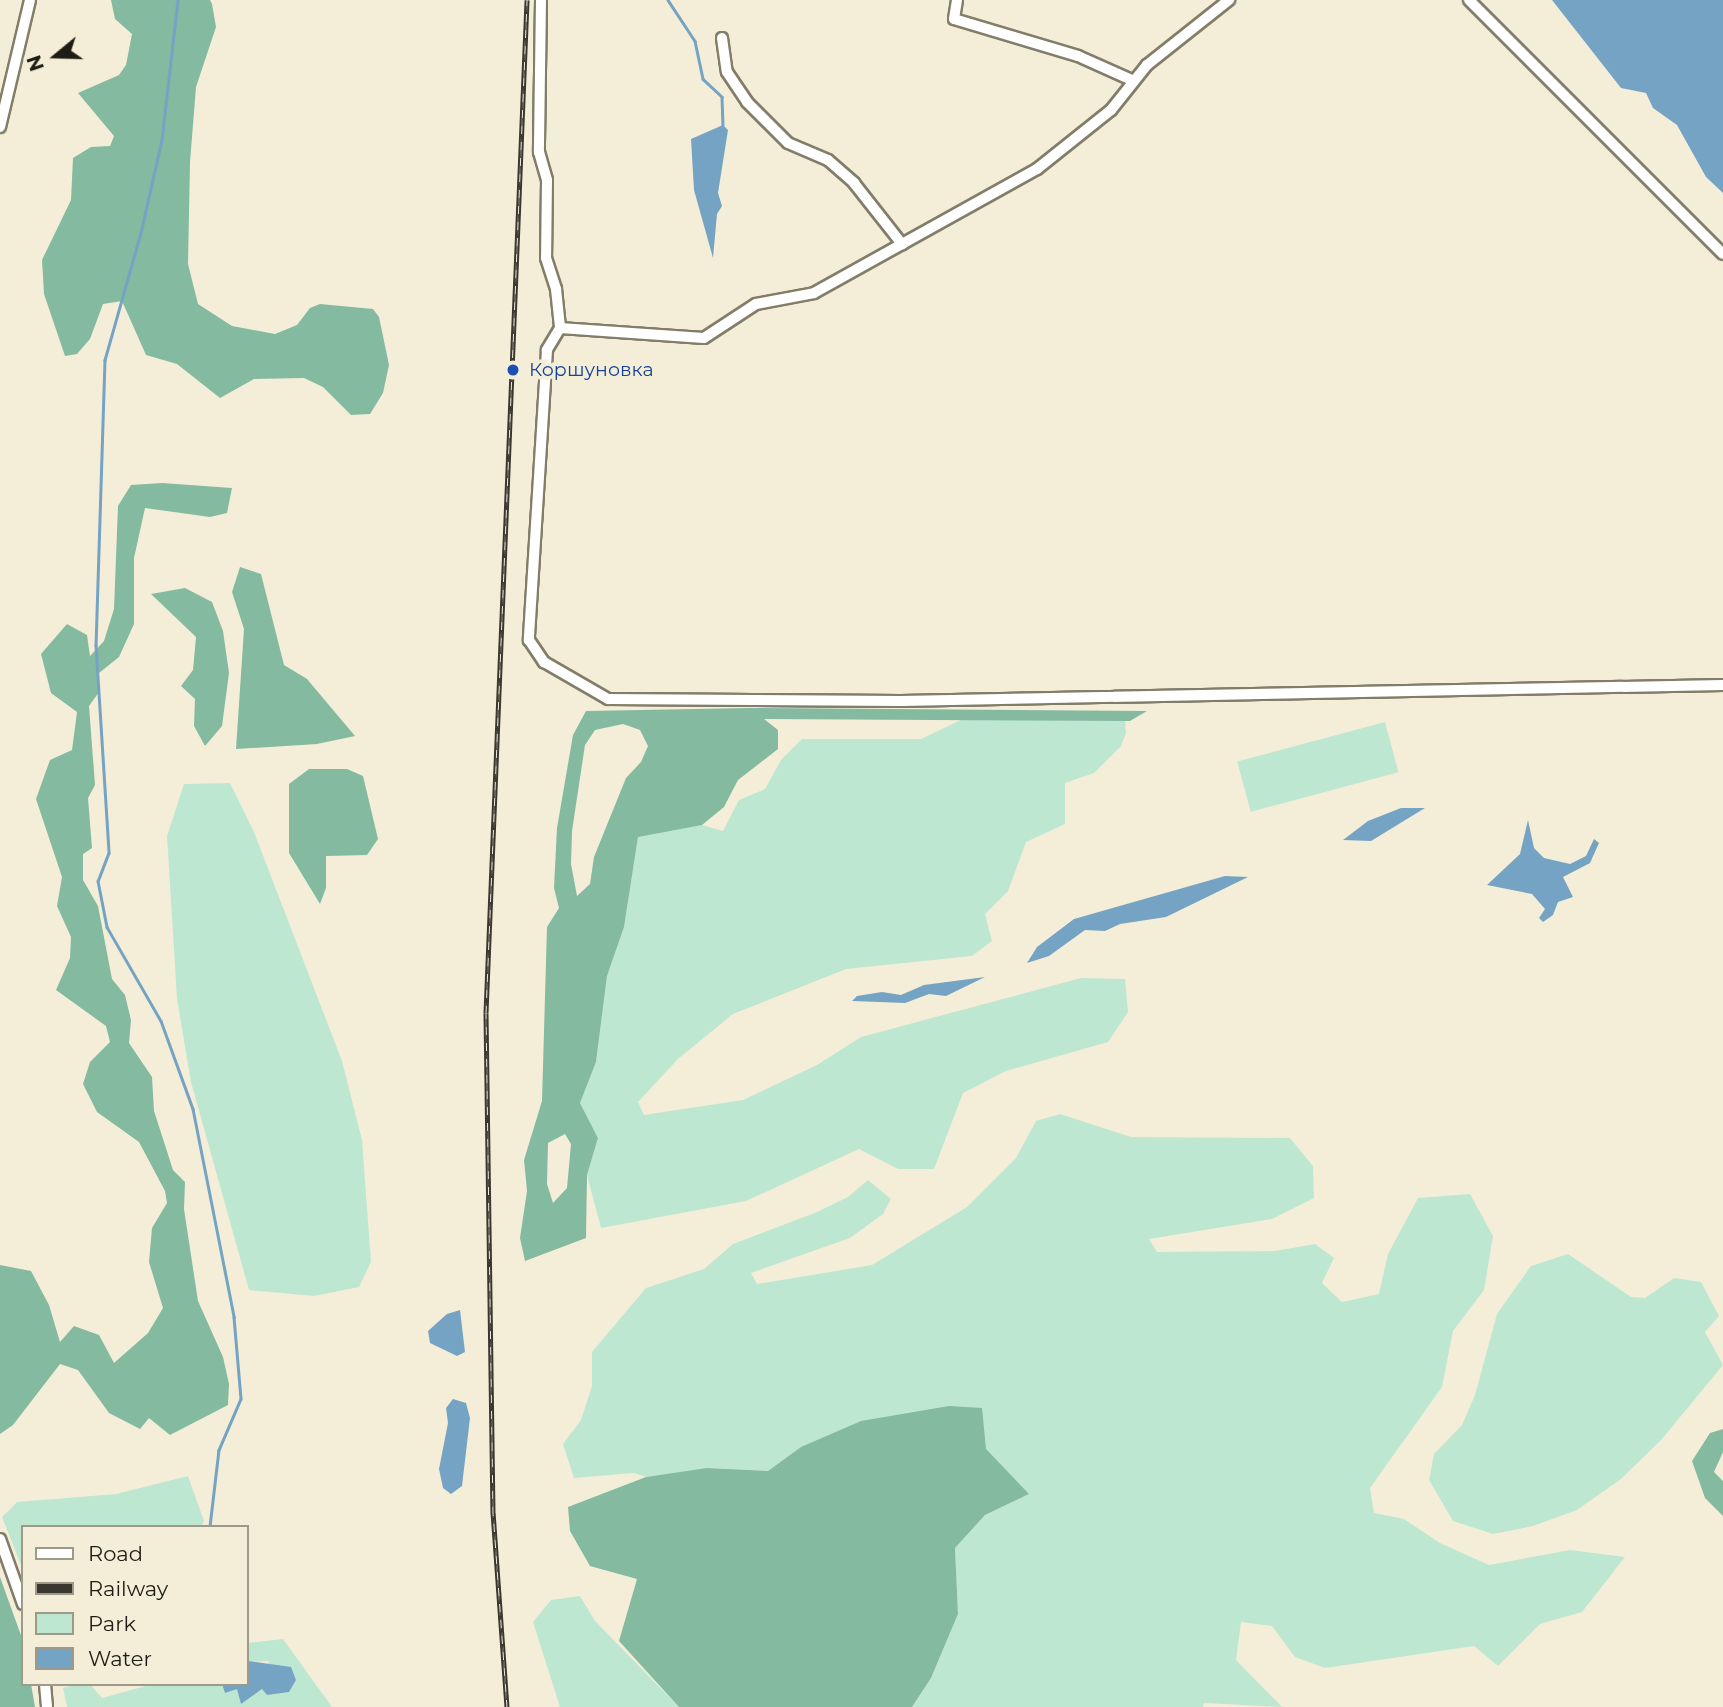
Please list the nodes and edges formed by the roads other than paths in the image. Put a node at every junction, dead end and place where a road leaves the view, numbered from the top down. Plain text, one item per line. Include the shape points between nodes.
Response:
1 (30, 0) edge
2 (541, 0) edge
3 (957, 0) edge
4 (1229, 0) edge
5 (1469, 0) edge
6 (723, 38) dead end
7 (1134, 81) junction
8 (0, 127) edge
9 (902, 244) junction
10 (1723, 254) edge
11 (560, 328) junction
12 (1723, 685) edge
13 (0, 1539) edge
14 (21, 1598) edge
15 (45, 1686) edge
16 (47, 1707) edge

1 - 8 street
2 - 11 street via 539,152 547,180 546,258
3 - 7 street via 954,19 1078,56
4 - 7 street via 1147,65
5 - 10 street
6 - 9 street via 727,72 747,102 788,143 828,160 854,183
7 - 9 street via 1111,110 1037,169
9 - 11 street via 814,293 756,304 704,338
11 - 12 street via 547,350 529,640 544,662 608,699 901,701
13 - 14 street
15 - 16 street

